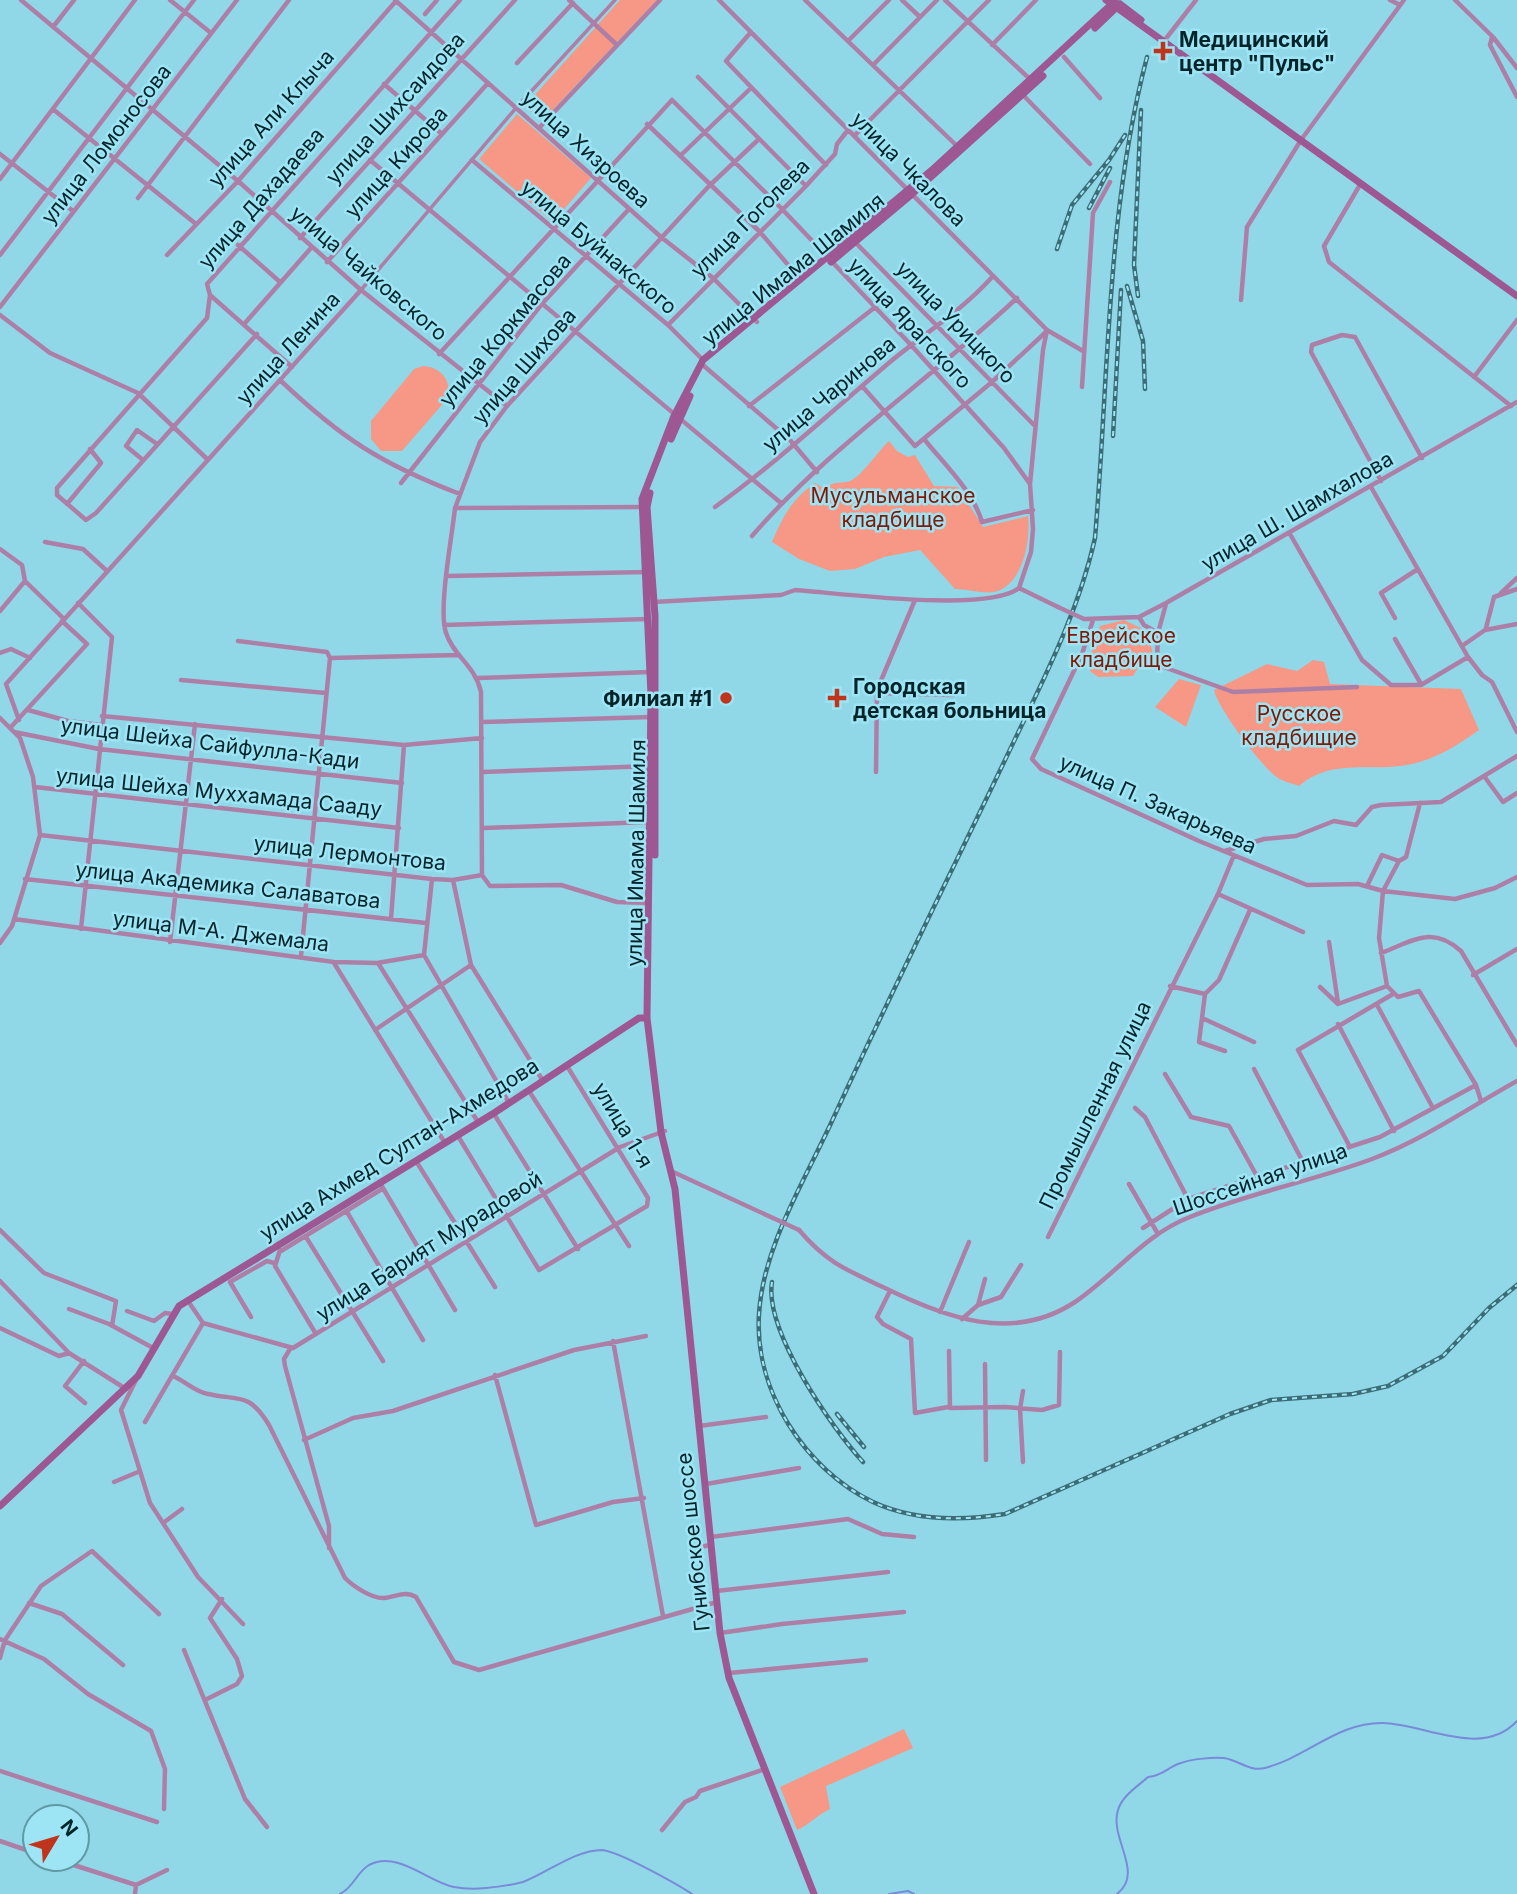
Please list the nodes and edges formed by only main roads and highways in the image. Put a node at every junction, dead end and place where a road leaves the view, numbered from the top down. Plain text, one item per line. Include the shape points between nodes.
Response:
1 (1114, 2) edge
2 (1034, 82) junction
3 (1302, 138) junction
4 (910, 193) junction
5 (830, 260) junction
6 (1517, 294) edge
7 (755, 321) junction
8 (644, 507) junction
9 (652, 602) junction
10 (654, 766) junction
11 (647, 1018) junction
12 (663, 1131) junction
13 (672, 1170) joint
14 (0, 1506) edge
15 (814, 1894) edge

1 - 2 main road, улица Имама Шамиля
1 - 2 main road, улица Имама Шамиля via 1064,58
1 - 3 main road
2 - 4 main road, улица Имама Шамиля
2 - 4 main road, улица Имама Шамиля
3 - 6 main road
3 - 6 main road
4 - 5 main road, улица Имама Шамиля
4 - 5 main road, улица Имама Шамиля
5 - 7 main road, улица Имама Шамиля
5 - 7 main road, улица Имама Шамиля
7 - 8 main road, улица Имама Шамиля via 703,363 676,418
8 - 9 main road, улица Имама Шамиля
8 - 9 main road, улица Имама Шамиля
9 - 10 main road, улица Имама Шамиля
9 - 10 main road, улица Имама Шамиля
10 - 11 main road, улица Имама Шамиля
10 - 12 main road, улица Имама Шамиля via 650,1012
11 - 12 main road, улица Имама Шамиля
11 - 14 main road, улица Ахмед Султан-Ахмедова via 639,1018 280,1248 187,1300 172,1314 138,1377
12 - 13 main road, улица Имама Шамиля
13 - 15 main road, Гунибское шоссе via 720,1633 729,1673

